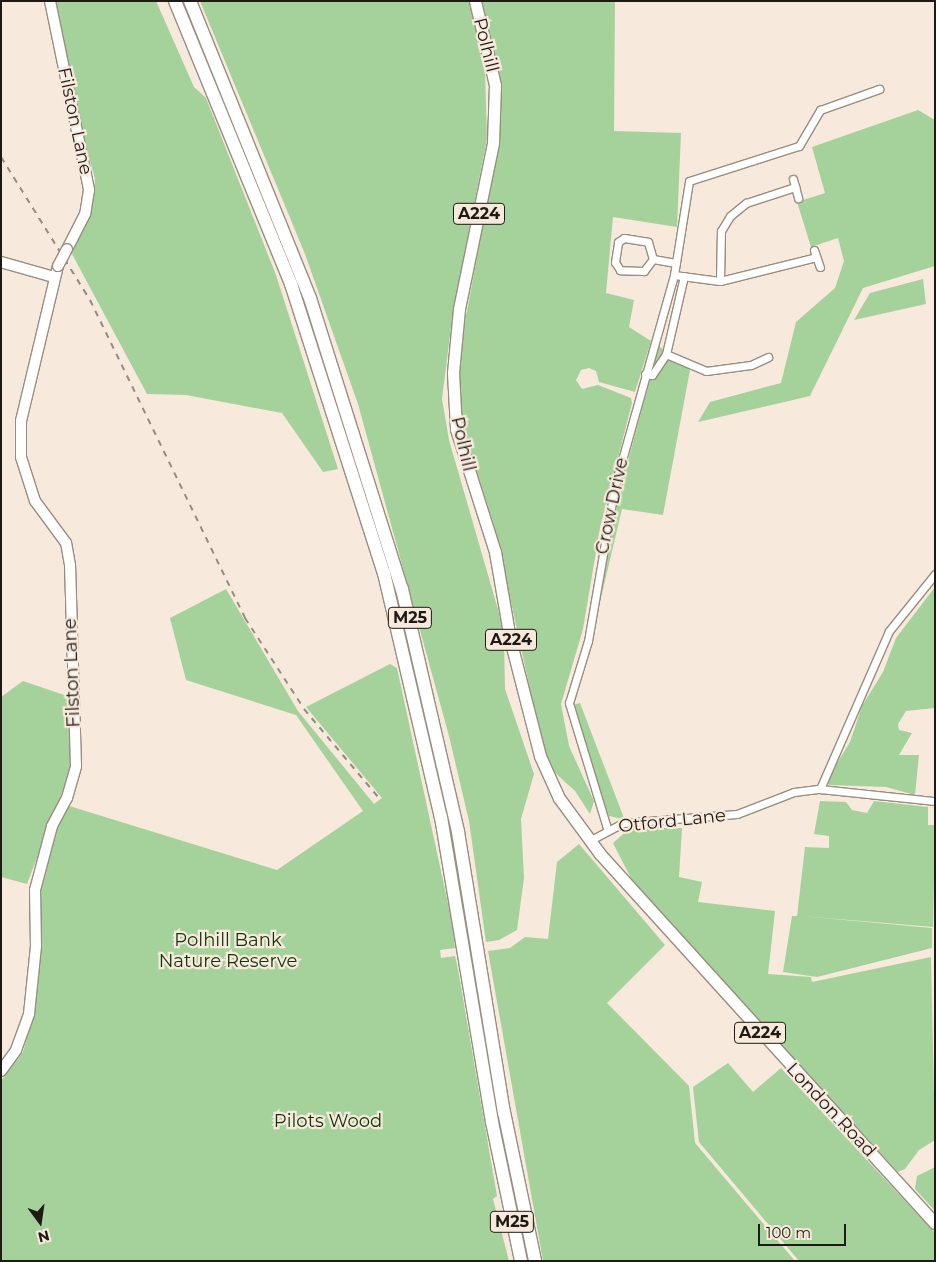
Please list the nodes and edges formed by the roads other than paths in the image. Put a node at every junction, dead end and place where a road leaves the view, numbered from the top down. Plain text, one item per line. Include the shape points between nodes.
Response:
1 (50, 1) edge
2 (175, 1) edge
3 (190, 1) edge
4 (475, 1) edge
5 (879, 89) dead end
6 (798, 198) dead end
7 (653, 259) junction
8 (1, 262) edge
9 (676, 263) junction
10 (820, 267) dead end
11 (674, 274) junction
12 (684, 276) junction
13 (54, 277) junction
14 (720, 281) junction
15 (666, 354) junction
16 (768, 357) dead end
17 (645, 374) junction
18 (935, 574) edge
19 (820, 789) junction
20 (935, 802) edge
21 (607, 828) junction
22 (589, 840) junction
23 (1, 1071) edge
24 (935, 1223) edge
25 (521, 1261) edge
26 (535, 1261) edge

1 - 13 street, Filston Lane, bridge via 89,190 85,214
2 - 25 highway, M25 via 295,293 384,573 442,817 492,1122
3 - 26 highway, M25 via 318,320 402,588 453,808 505,1120
4 - 22 main road, Polhill / A224 via 495,85 493,142 460,309 453,373 456,429 495,552 537,746 556,793
5 - 9 street, Crow Drive via 820,110 799,146 689,182
6 - 14 street via 794,183 746,204 730,216 721,231
7 - 7 street via 648,242 624,238 618,242 615,262 620,270 644,271
7 - 9 street
8 - 13 street
9 - 11 street, Crow Drive
10 - 14 street via 815,254
11 - 12 street
11 - 17 street, Crow Drive
12 - 14 street
12 - 15 street
13 - 23 street, Filston Lane via 21,421 21,457 35,500 66,543 70,565 76,766 49,834 35,890 36,946 29,1014 16,1050
15 - 16 street via 706,372 751,365
15 - 17 street via 652,376
17 - 21 street, Crow Drive via 615,484 588,641 569,703
18 - 19 street via 889,631 877,668 851,711 842,746 826,769
19 - 20 street, Otford Lane
19 - 21 street, Otford Lane via 794,792 738,814
21 - 22 street, Otford Lane
22 - 24 main road, London Road / A224

